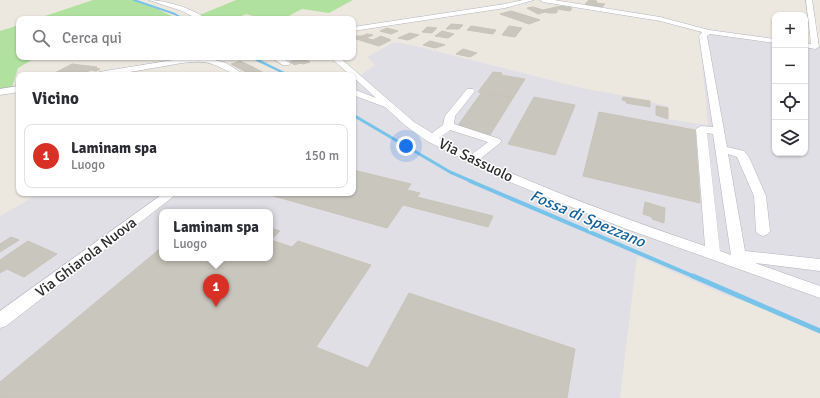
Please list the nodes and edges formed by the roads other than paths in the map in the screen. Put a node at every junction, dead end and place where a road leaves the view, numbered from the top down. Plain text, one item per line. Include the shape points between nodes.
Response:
1 (152, 0) edge
2 (531, 0) edge
3 (544, 0) edge
4 (809, 0) edge
5 (197, 16) edge
6 (356, 29) edge
7 (709, 32) junction
8 (772, 41) edge
9 (808, 46) edge
10 (818, 47) edge
11 (184, 60) edge
12 (192, 60) edge
13 (208, 60) edge
14 (218, 60) edge
15 (280, 60) edge
16 (337, 60) edge
17 (179, 61) junction
18 (286, 63) dead end
19 (223, 66) junction
20 (116, 72) edge
21 (235, 72) edge
22 (349, 72) edge
23 (356, 75) edge
24 (16, 89) edge
25 (470, 91) dead end
26 (0, 92) edge
27 (356, 93) edge
28 (394, 110) junction
29 (448, 126) junction
30 (718, 131) junction
31 (431, 139) junction
32 (721, 149) junction
33 (472, 160) junction
34 (168, 196) edge
35 (763, 231) dead end
36 (713, 254) junction
37 (739, 260) junction
38 (820, 265) edge
39 (820, 292) edge
40 (0, 322) edge

1 - 5 street
2 - 6 street
3 - 7 street via 660,19
4 - 10 street
7 - 8 street
7 - 30 street via 703,36
9 - 10 street
11 - 17 street
12 - 17 street
13 - 19 street
14 - 19 street
15 - 18 street
16 - 22 street, Via Sassuolo
17 - 20 street
19 - 21 street
23 - 28 street, Via Sassuolo
24 - 26 street
25 - 29 street via 450,116
27 - 28 street via 377,100
28 - 31 street, Via Sassuolo
29 - 31 street
29 - 33 street via 496,141
30 - 32 street
30 - 36 street via 701,129
31 - 33 street, Via Sassuolo
32 - 35 street via 740,153 743,157 760,196
32 - 37 street
33 - 36 street, Via Sassuolo via 626,224
34 - 40 street, Via Ghiarola Nuova
36 - 37 street, Via Sassuolo
37 - 38 street
37 - 39 street, Via Sassuolo

